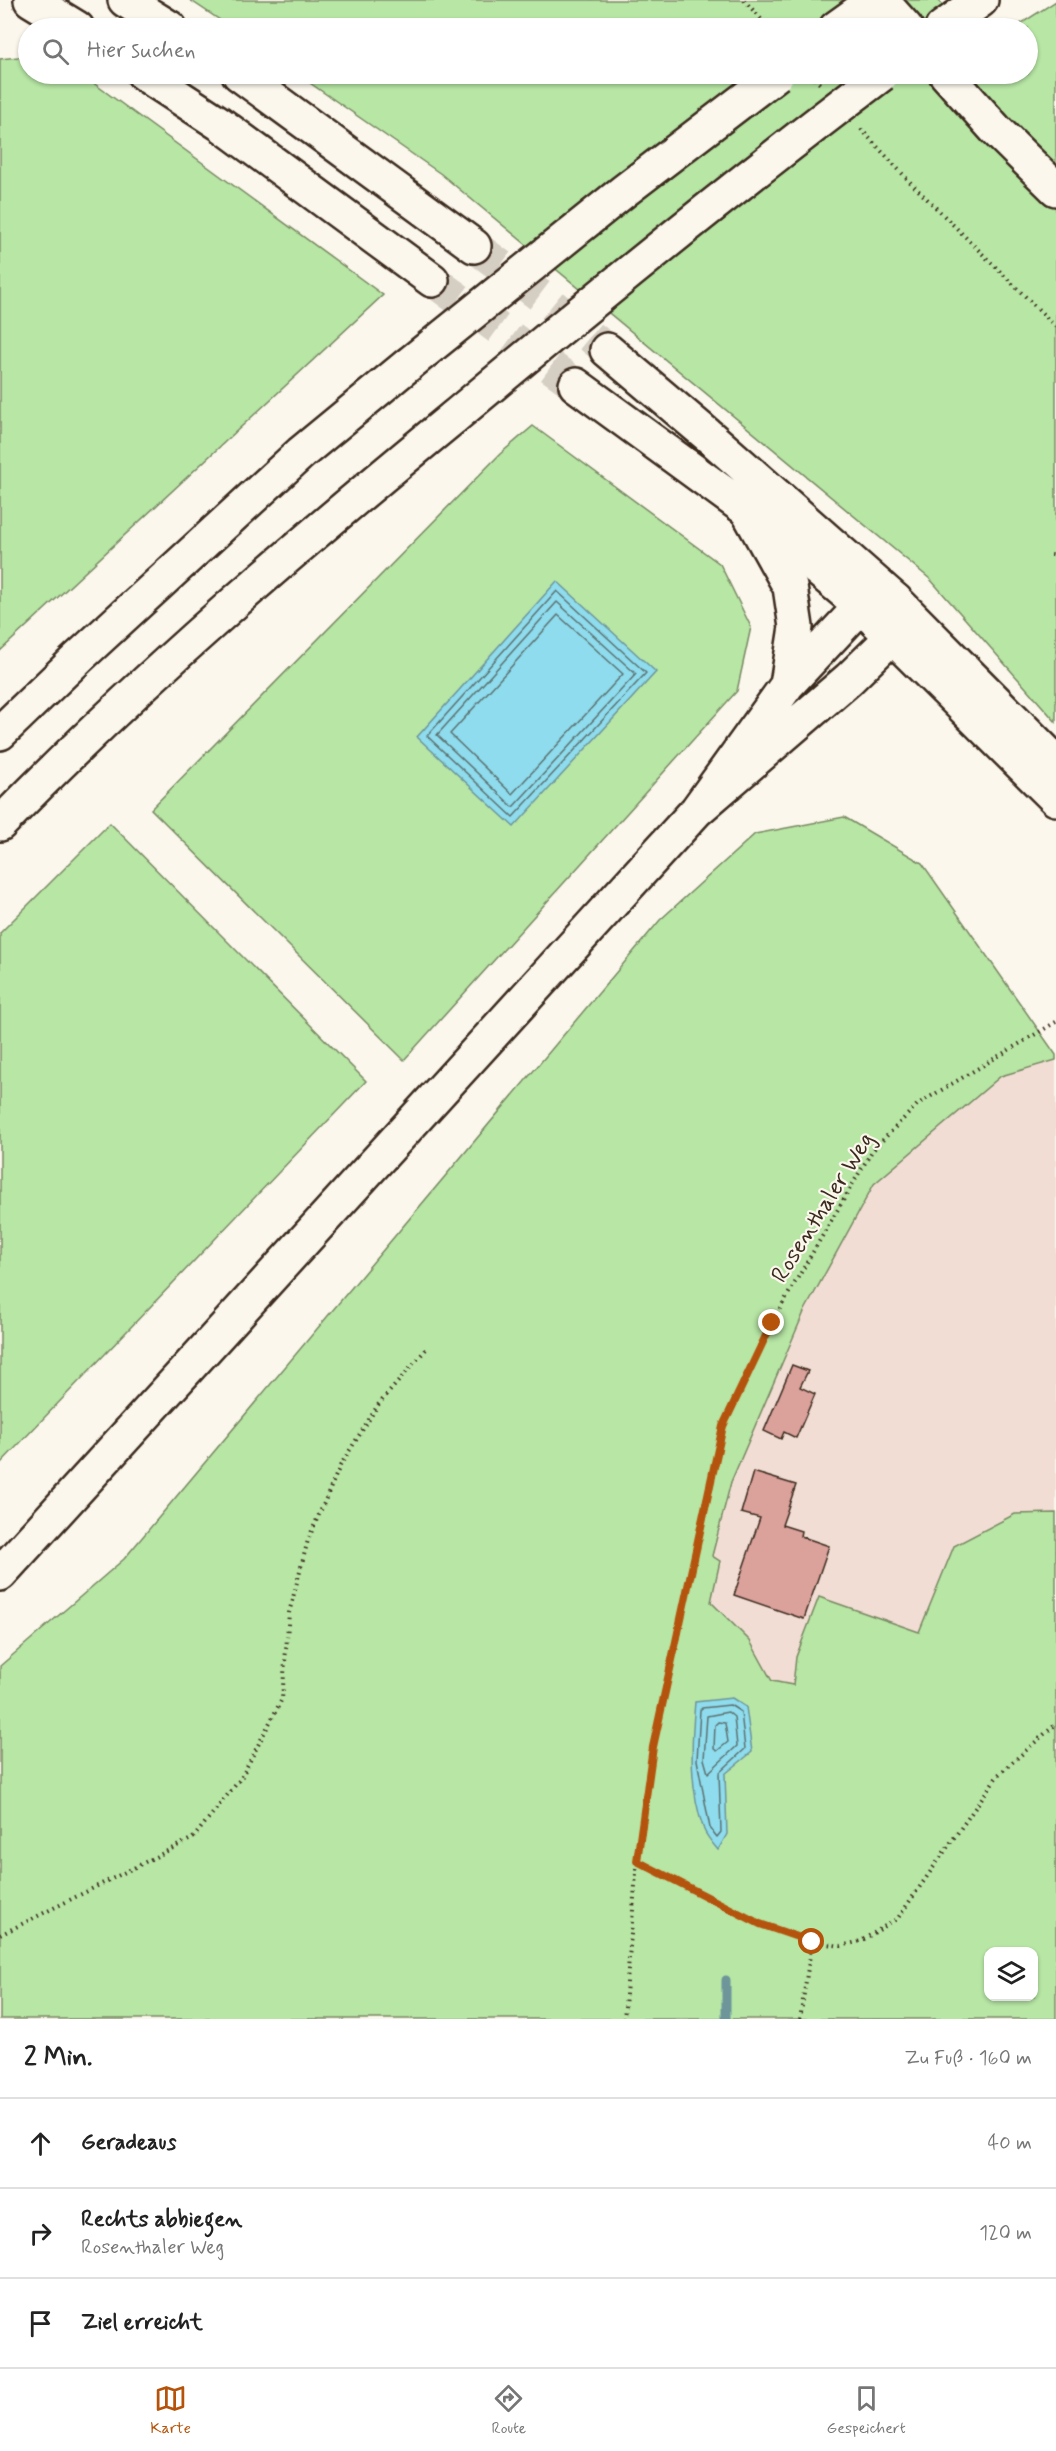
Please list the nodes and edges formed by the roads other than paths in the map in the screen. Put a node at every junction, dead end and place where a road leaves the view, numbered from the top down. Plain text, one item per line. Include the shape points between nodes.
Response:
1 (31, 0) edge
2 (125, 0) edge
3 (875, 0) edge
4 (881, 0) edge
5 (981, 0) edge
6 (61, 18) edge
7 (154, 18) edge
8 (850, 18) edge
9 (897, 18) edge
10 (956, 18) edge
11 (159, 84) edge
12 (253, 84) edge
13 (764, 84) edge
14 (869, 84) edge
15 (955, 84) edge
16 (1056, 189) edge
17 (474, 246) tunnel mouth
18 (432, 280) tunnel mouth
19 (607, 350) tunnel mouth
20 (576, 385) tunnel mouth
21 (747, 510) junction
22 (895, 600) junction
23 (861, 606) junction
24 (893, 636) junction
25 (787, 685) junction
26 (0, 733) edge
27 (1056, 762) edge
28 (1056, 800) edge
29 (697, 810) junction
30 (0, 824) edge
31 (0, 1574) edge

1 - 6 main road
2 - 7 main road
3 - 8 main road
4 - 9 main road
5 - 10 main road
11 - 18 main road via 219,123
12 - 17 main road
13 - 26 main road, bridge via 624,191 301,453
14 - 30 main road, bridge via 626,274 320,526 76,746
15 - 16 main road
19 - 22 main road
20 - 21 main road
21 - 23 main road
21 - 25 main road via 790,587 796,627
22 - 23 main road
22 - 24 main road
22 - 27 main road
23 - 24 main road
23 - 25 main road
24 - 28 main road
24 - 29 main road
25 - 29 main road
29 - 31 main road

